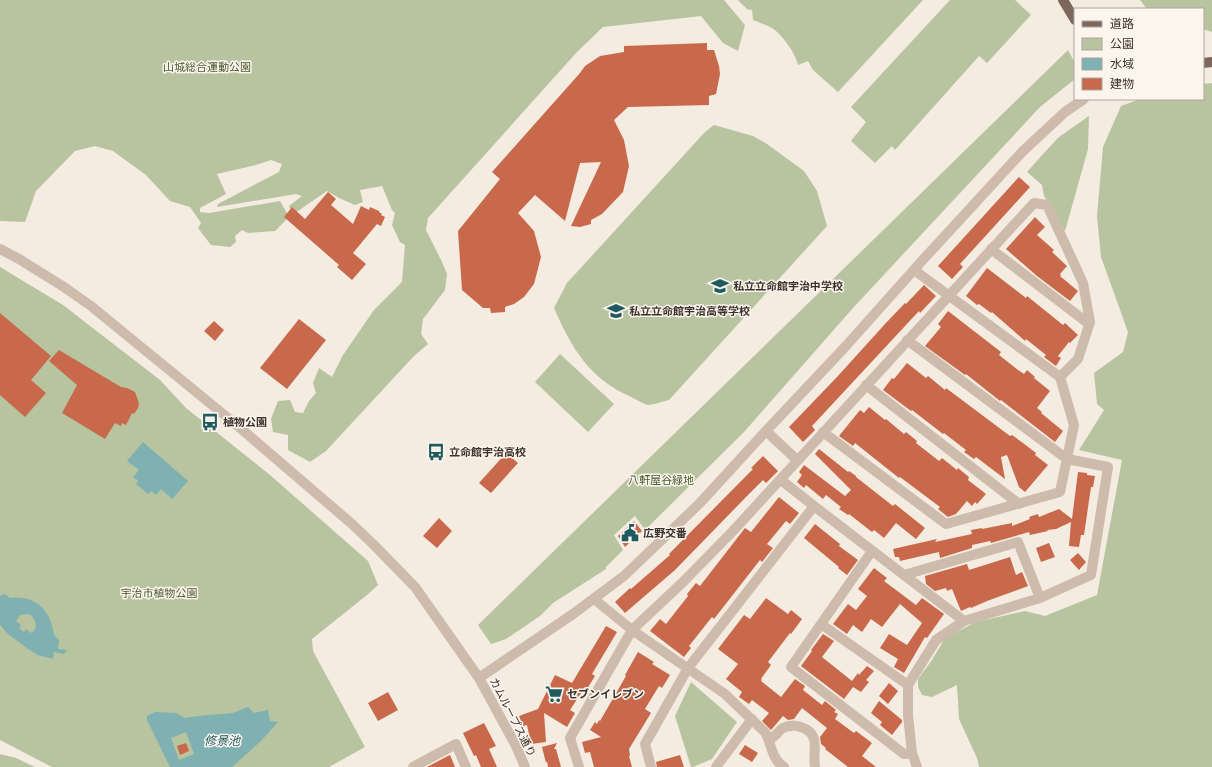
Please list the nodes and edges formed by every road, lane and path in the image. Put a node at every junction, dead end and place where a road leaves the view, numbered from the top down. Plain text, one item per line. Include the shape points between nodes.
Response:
1 (1063, 0) edge
2 (1074, 18) edge
3 (1082, 100) edge
4 (991, 249) junction
5 (0, 250) edge
6 (914, 270) junction
7 (949, 296) junction
8 (1089, 324) junction
9 (907, 340) junction
10 (1060, 377) junction
11 (866, 385) junction
12 (766, 431) junction
13 (823, 432) junction
14 (1067, 459) junction
15 (797, 460) junction
16 (781, 480) junction
17 (1019, 504) junction
18 (814, 506) junction
19 (872, 551) junction
20 (904, 575) junction
21 (594, 598) junction
22 (1040, 598) junction
23 (964, 621) junction
24 (821, 624) junction
25 (632, 630) junction
26 (688, 668) junction
27 (479, 678) junction
28 (908, 685) junction
29 (752, 719) junction
30 (769, 739) junction
31 (912, 753) junction
32 (412, 767) edge
33 (466, 767) edge
34 (525, 767) edge
35 (578, 767) edge
36 (651, 767) edge
37 (716, 767) edge
38 (784, 767) edge
39 (815, 767) edge
40 (917, 767) edge

1 - 2 main road
3 - 6 street via 1064,112 1022,152
4 - 7 street
4 - 8 street
4 - 8 street via 1034,203 1047,205 1083,282
5 - 27 street, カムループス通り via 19,259 91,306 352,524 414,587
6 - 7 street
6 - 12 street
7 - 9 street
7 - 10 street
8 - 10 street via 1078,359
9 - 11 street
9 - 14 street
10 - 14 street via 1074,425
11 - 13 street
11 - 17 street
12 - 15 street
12 - 21 street via 700,503 624,576
13 - 15 street
13 - 17 street via 946,524
14 - 17 street via 1060,492
14 - 22 street via 1108,468 1091,575
15 - 16 street
16 - 18 street
16 - 25 street via 733,532
18 - 19 street
18 - 26 street
19 - 20 street
19 - 24 street
20 - 22 street via 1018,542
20 - 23 street
21 - 25 street
21 - 27 street
22 - 23 street
23 - 28 street via 936,640
24 - 28 street
24 - 31 street via 791,667 904,754
25 - 26 street
25 - 35 street via 570,738
26 - 29 street via 725,694
26 - 36 street via 645,744
27 - 34 street, カムループス通り
28 - 31 street
29 - 30 street
29 - 37 street
30 - 38 street via 775,759
30 - 39 street via 784,728 805,728 816,746
31 - 40 street
32 - 33 street via 456,744

